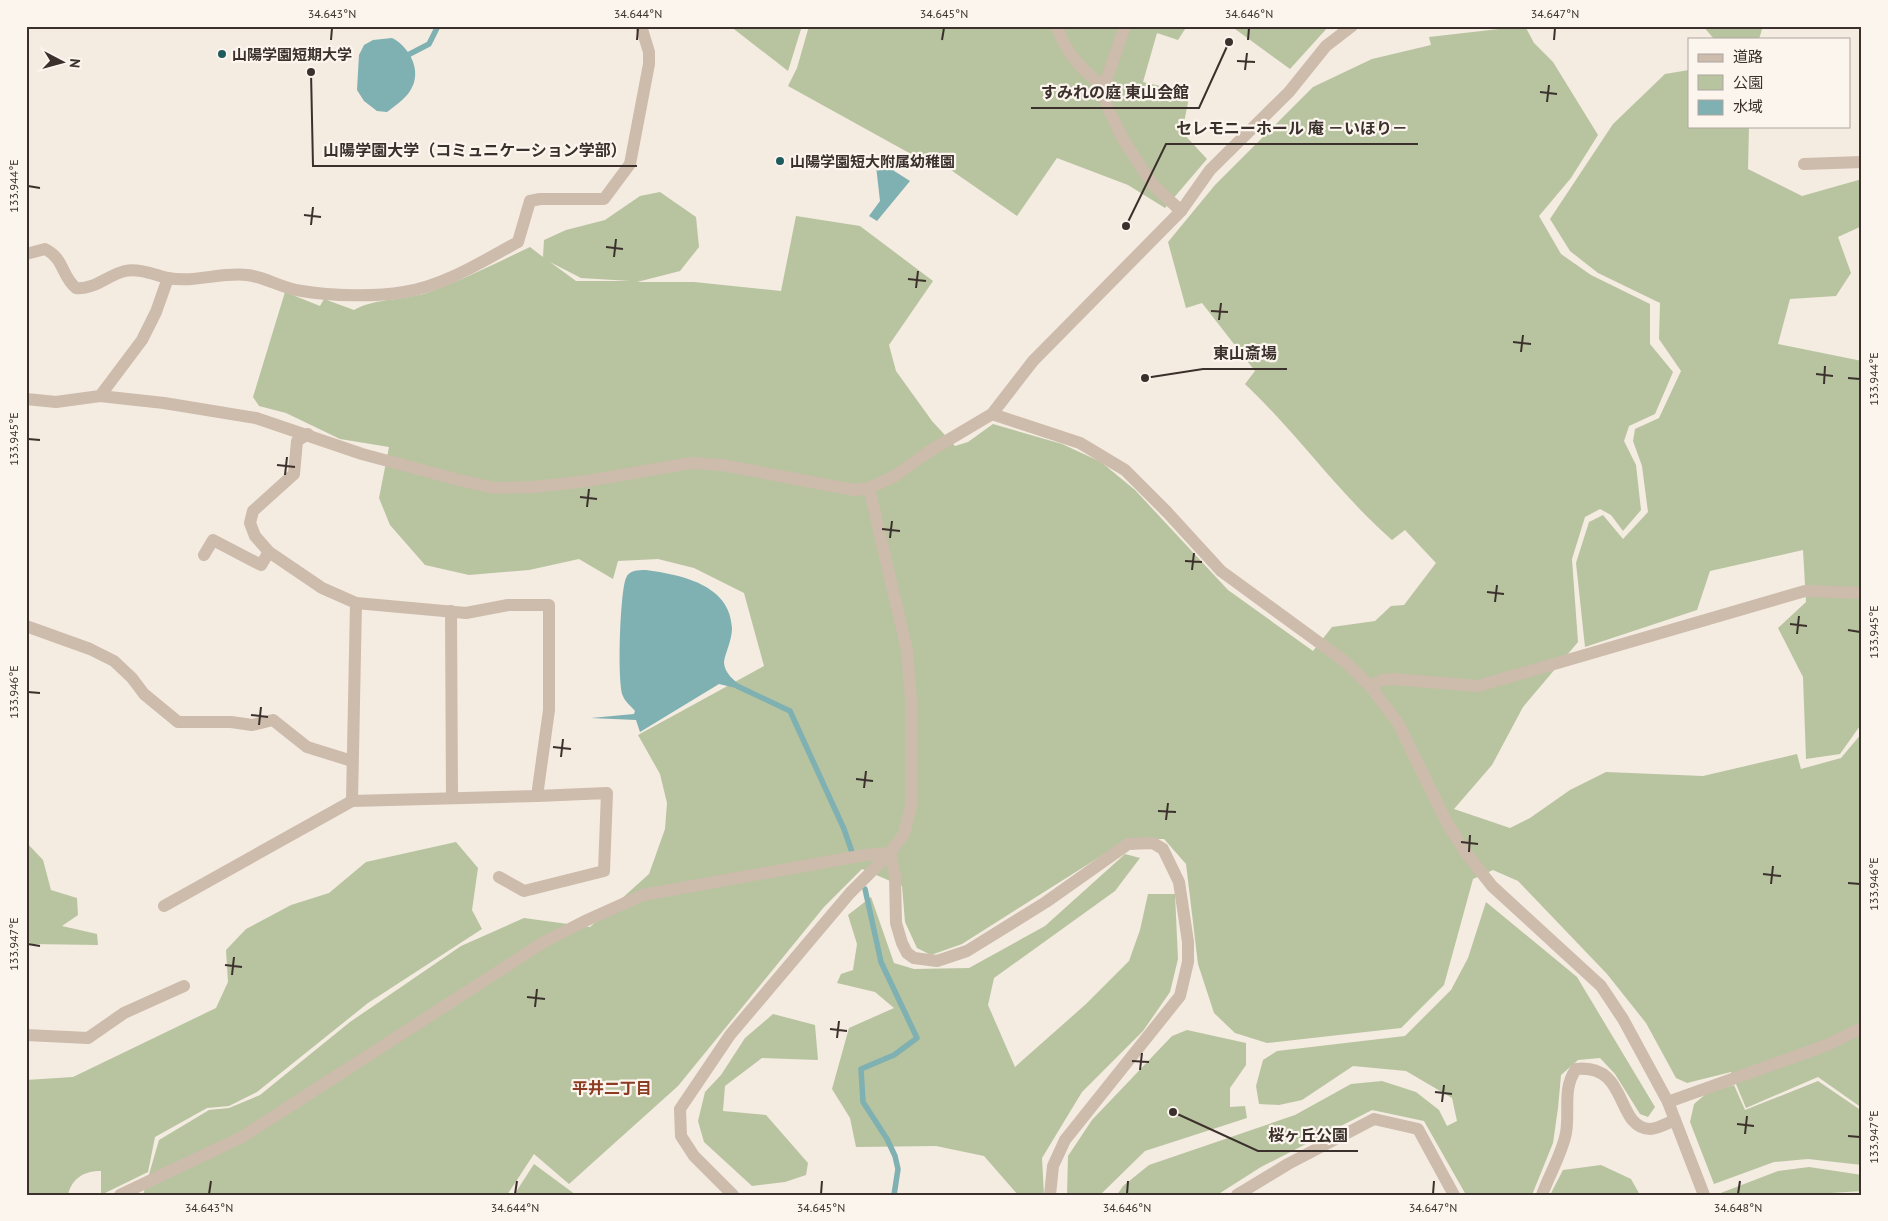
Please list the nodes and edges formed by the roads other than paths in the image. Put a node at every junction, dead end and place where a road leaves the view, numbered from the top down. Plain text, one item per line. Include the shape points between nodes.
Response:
1 (641, 26) edge
2 (1057, 26) edge
3 (1125, 26) edge
4 (1352, 26) edge
5 (1104, 87) junction
6 (1862, 162) edge
7 (1804, 164) dead end
8 (1181, 211) junction
9 (26, 254) edge
10 (168, 278) junction
11 (100, 396) junction
12 (26, 400) edge
13 (992, 414) junction
14 (308, 434) junction
15 (869, 488) junction
16 (269, 552) junction
17 (204, 555) dead end
18 (1862, 593) edge
19 (356, 603) junction
20 (451, 611) junction
21 (26, 626) edge
22 (1370, 686) junction
23 (352, 762) junction
24 (537, 796) junction
25 (452, 798) junction
26 (352, 801) junction
27 (890, 853) junction
28 (499, 877) dead end
29 (164, 906) dead end
30 (184, 986) dead end
31 (1862, 1028) edge
32 (26, 1035) edge
33 (1668, 1102) junction
34 (1675, 1120) junction
35 (120, 1195) edge
36 (733, 1195) edge
37 (1050, 1195) edge
38 (1238, 1195) edge
39 (1454, 1195) edge
40 (1542, 1195) edge
41 (1704, 1195) edge

1 - 10 street via 649,64 630,164 604,199 530,201 518,242 442,281 404,292 301,291 253,276 232,274 180,280
2 - 5 street via 1082,70
3 - 5 street
4 - 8 street via 1326,46 1284,98 1210,170
5 - 8 street via 1107,106 1123,139 1153,186
6 - 7 street
8 - 13 street via 1033,362
9 - 10 street via 44,249 55,254 76,288 91,286 126,271
10 - 11 street via 142,340
11 - 12 street via 56,402
11 - 14 street via 256,418
13 - 15 street via 895,476
13 - 22 street via 1080,443 1125,470 1221,571 1344,660
14 - 15 street via 362,454 495,488 570,483 691,464 722,465 854,490
14 - 16 street via 297,441 294,474 252,511 250,523 255,536
15 - 27 street via 899,610 912,700 911,806 904,834
16 - 17 street via 261,565 213,540
16 - 19 street via 322,588
18 - 22 street via 1805,591 1478,686 1394,679
19 - 20 street
19 - 23 street
20 - 24 street via 466,613 508,606 549,605 549,710
20 - 25 street
21 - 23 street via 114,661 144,694 178,722 252,725 273,720 307,747
22 - 33 street via 1398,723 1447,823 1466,854 1492,886 1601,986 1623,1019
23 - 26 street
24 - 25 street
24 - 28 street via 607,794 604,871 524,891
25 - 26 street
26 - 29 street
27 - 35 street via 634,898 544,942 242,1137
27 - 36 street via 850,893 730,1035 680,1108 681,1136 694,1156
27 - 37 street via 895,875 896,923 902,943 914,958 937,961 967,952 1128,844 1153,843 1163,849 1179,882 1188,942 1188,962 1180,996 1065,1140 1053,1166
30 - 32 street via 124,1013 88,1038
31 - 33 street via 1827,1045
33 - 34 street
34 - 40 street via 1651,1129 1639,1126 1631,1118 1610,1079 1601,1071 1576,1069 1568,1090 1566,1133
34 - 41 street
38 - 39 street via 1288,1164 1374,1119 1418,1129

